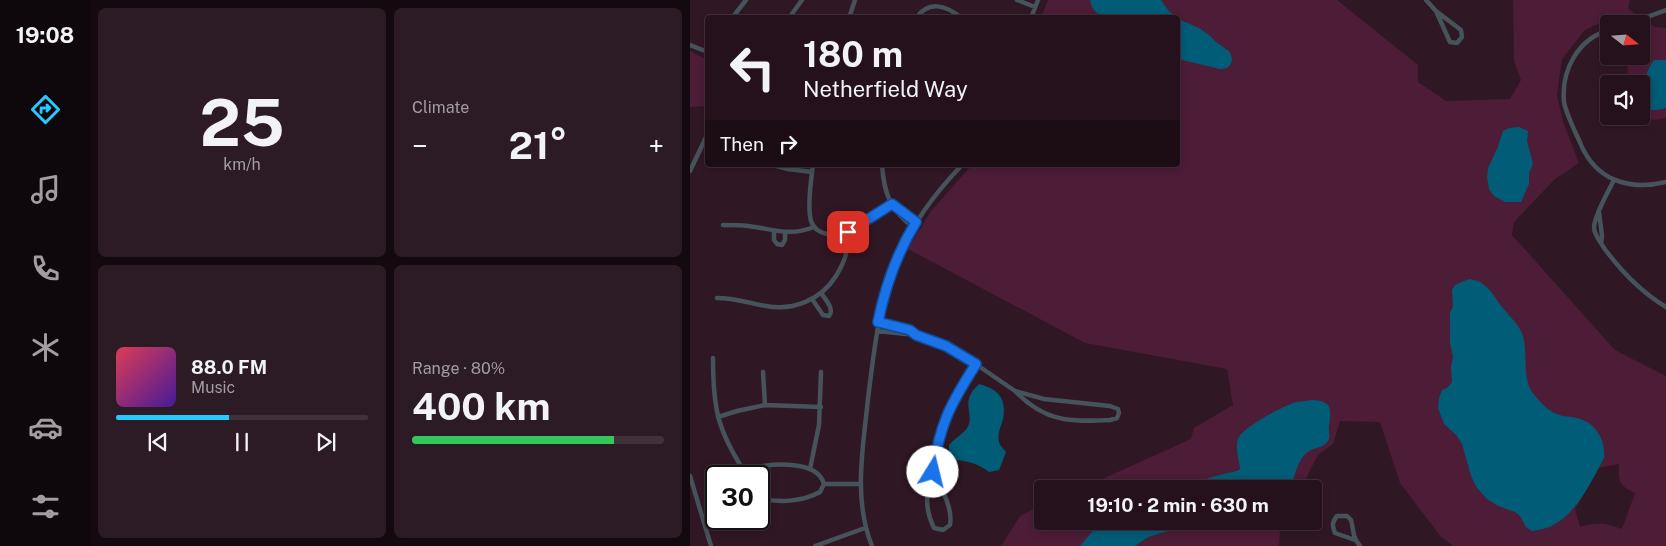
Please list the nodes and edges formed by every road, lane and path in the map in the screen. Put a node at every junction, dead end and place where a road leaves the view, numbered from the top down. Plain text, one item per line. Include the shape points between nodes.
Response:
1 (746, 0) edge
2 (802, 0) edge
3 (855, 0) edge
4 (1017, 0) edge
5 (1038, 0) edge
6 (1426, 0) edge
7 (1035, 7) junction
8 (1666, 10) edge
9 (1436, 11) junction
10 (734, 15) edge
11 (791, 15) edge
12 (849, 15) edge
13 (918, 15) edge
14 (958, 15) edge
15 (1032, 15) edge
16 (1650, 16) edge
17 (1600, 34) edge
18 (690, 45) edge
19 (705, 51) edge
20 (705, 140) edge
21 (779, 167) edge
22 (813, 167) edge
23 (882, 167) edge
24 (960, 167) edge
25 (690, 172) edge
26 (812, 172) junction
27 (1614, 180) junction
28 (1666, 182) edge
29 (892, 204) junction
30 (915, 224) junction
31 (723, 225) dead end
32 (814, 227) junction
33 (774, 231) junction
34 (848, 232) junction
35 (785, 233) junction
36 (821, 293) junction
37 (716, 298) dead end
38 (812, 299) junction
39 (1666, 307) edge
40 (878, 322) junction
41 (877, 331) junction
42 (916, 335) junction
43 (713, 358) dead end
44 (976, 364) junction
45 (763, 372) dead end
46 (821, 372) dead end
47 (1015, 391) junction
48 (765, 405) junction
49 (821, 407) junction
50 (718, 417) junction
51 (738, 465) edge
52 (770, 465) edge
53 (810, 469) junction
54 (933, 472) junction
55 (690, 476) edge
56 (824, 484) junction
57 (860, 484) junction
58 (770, 499) edge
59 (865, 528) junction
60 (1355, 540) junction
61 (711, 546) edge
62 (815, 546) edge
63 (872, 546) edge
64 (1360, 546) edge

1 - 10 street
2 - 11 street
3 - 12 street
4 - 7 street
5 - 7 street
6 - 9 street
7 - 15 street
8 - 16 street
9 - 9 street via 1450,42 1457,43 1462,37 1461,30
13 - 14 street via 926,4 933,2
17 - 27 street via 1575,54 1566,75 1564,104 1583,151 1597,168
18 - 19 street
20 - 25 street
21 - 26 street
22 - 26 street
23 - 29 street via 885,189
24 - 30 street
26 - 32 street via 810,217
27 - 28 street via 1638,186
27 - 39 street via 1599,212 1601,243 1629,278
29 - 30 street via 902,218
29 - 34 street
30 - 40 street via 889,279
31 - 33 street
32 - 34 street via 830,235
32 - 35 street
33 - 35 street
33 - 35 street via 774,240 782,245
34 - 36 street via 843,262 835,278
36 - 38 street
36 - 38 street via 831,310 829,316 823,315
37 - 38 street via 782,308
40 - 41 street
40 - 42 street via 910,330
41 - 42 street
41 - 57 street
42 - 44 street via 946,346
43 - 50 street via 713,388
44 - 47 street
44 - 54 street via 948,410
45 - 48 street
46 - 49 street
47 - 47 street via 1051,400 1110,406 1120,413 1110,420 1066,420 1035,409
48 - 49 street
48 - 50 street
49 - 53 street
50 - 51 street
52 - 53 street
53 - 56 street via 822,477
54 - 54 street via 926,506 934,528 942,530 950,525 951,518
55 - 61 street
56 - 57 street
56 - 58 street via 820,492 805,498
57 - 59 street
59 - 62 street
59 - 63 street
60 - 60 street via 1351,520 1337,516 1332,527 1335,533
60 - 64 street

